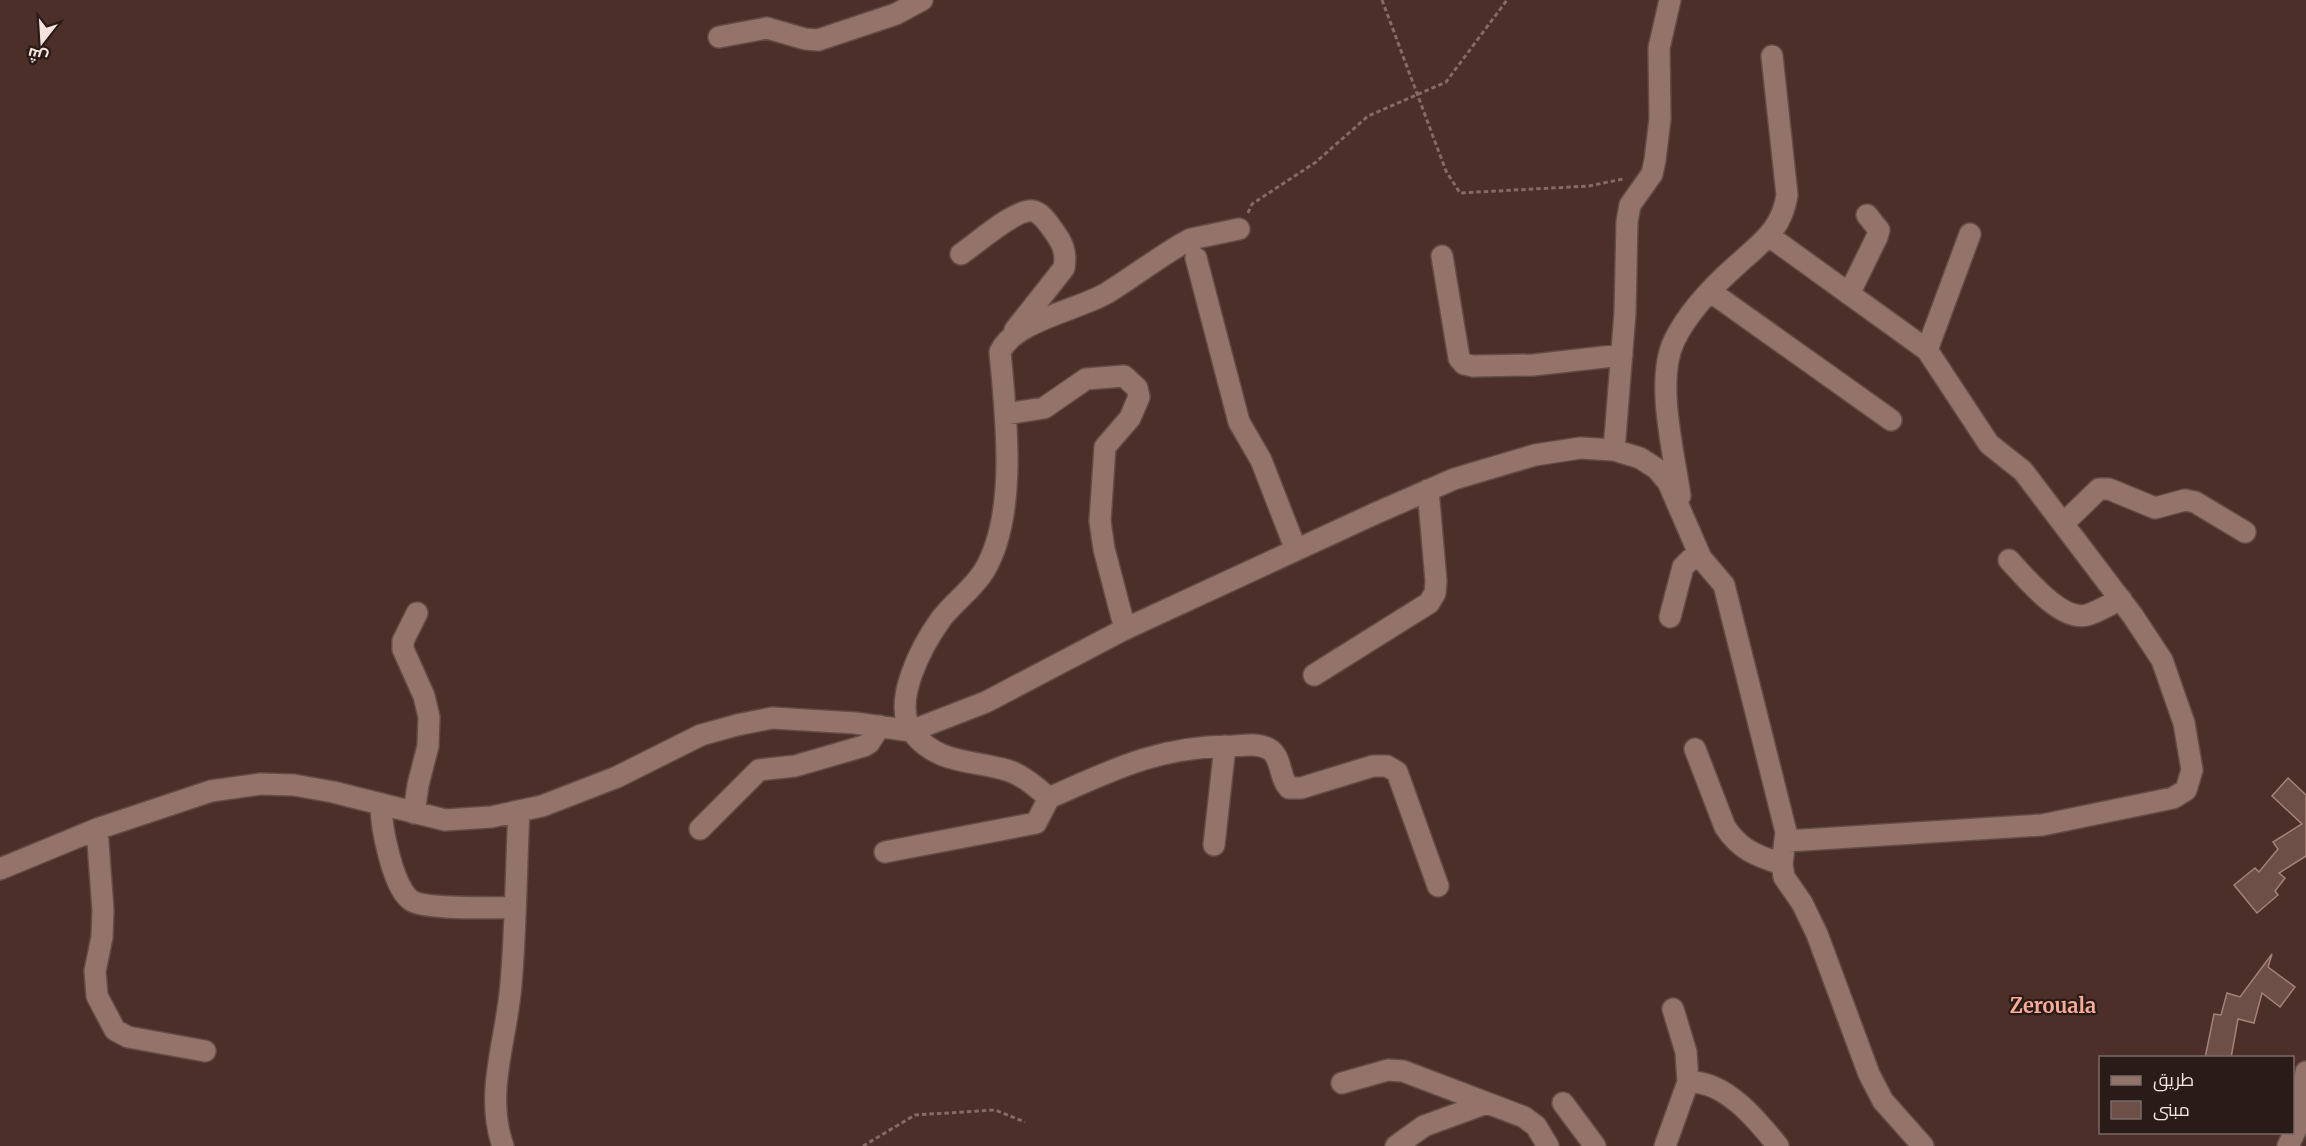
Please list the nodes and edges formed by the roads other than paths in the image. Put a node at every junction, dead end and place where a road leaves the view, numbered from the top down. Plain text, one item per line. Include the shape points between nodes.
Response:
1 (922, 0) edge
2 (1670, 0) edge
3 (719, 37) dead end
4 (1772, 56) dead end
5 (1867, 215) dead end
6 (1239, 229) road end
7 (1970, 234) dead end
8 (1769, 236) junction
9 (961, 254) dead end
10 (1442, 256) dead end
11 (1196, 258) dead end
12 (1711, 292) junction
13 (1849, 294) junction
14 (1009, 338) junction
15 (1927, 350) junction
16 (1622, 355) junction
17 (1006, 414) junction
18 (1891, 420) dead end
19 (1614, 450) junction
20 (1428, 490) junction
21 (1683, 514) junction
22 (2064, 523) junction
23 (2245, 532) dead end
24 (1296, 550) junction
25 (1701, 558) junction
26 (2008, 560) dead end
27 (2121, 599) junction
28 (417, 613) dead end
29 (1670, 617) dead end
30 (1125, 629) junction
31 (1314, 675) dead end
32 (880, 726) junction
33 (911, 730) junction
34 (1225, 746) junction
35 (1695, 749) dead end
36 (1049, 798) junction
37 (381, 805) junction
38 (519, 811) junction
39 (414, 813) junction
40 (97, 829) junction
41 (700, 829) dead end
42 (1787, 841) junction
43 (1214, 845) dead end
44 (885, 852) dead end
45 (1782, 864) junction
46 (0, 869) edge
47 (1438, 886) dead end
48 (515, 908) junction
49 (1673, 1009) dead end
50 (205, 1051) dead end
51 (2306, 1072) edge
52 (1688, 1082) junction
53 (1342, 1083) dead end
54 (1487, 1103) junction
55 (1563, 1103) dead end
56 (2295, 1125) edge
57 (503, 1146) edge
58 (1396, 1146) edge
59 (1548, 1146) edge
60 (1595, 1146) edge
61 (1665, 1146) edge
62 (1778, 1146) edge
63 (1923, 1146) edge

1 - 3 street via 897,14 818,40 767,28
2 - 16 street via 1659,48 1660,119 1652,174 1630,205 1627,222
4 - 8 street via 1787,195 1784,214
5 - 13 street via 1879,230
6 - 14 street via 1185,242 1096,299
7 - 15 street
8 - 12 street
8 - 13 street
9 - 14 street via 1017,214 1032,211 1042,216 1062,242 1064,268
10 - 16 street via 1459,358 1464,364 1533,365
11 - 24 street via 1239,422 1261,460
12 - 18 street
12 - 21 street via 1673,343 1666,373
13 - 15 street
14 - 17 street via 1000,352
15 - 22 street via 1989,444 2022,471
16 - 19 street
17 - 30 street via 1044,408 1086,378 1124,376 1137,388 1134,410 1105,447 1101,483 1101,536
17 - 33 street via 1004,519 982,574 941,619 911,675 905,703
19 - 20 street via 1580,448 1535,455
19 - 21 street via 1657,468
20 - 24 street
20 - 31 street via 1436,581 1429,603
21 - 25 street
22 - 23 street via 2099,489 2109,489 2156,508 2185,500 2195,502
22 - 27 street
24 - 30 street
25 - 29 street via 1691,559 1683,567
25 - 42 street via 1724,585
26 - 27 street via 2067,614 2086,615
27 - 42 street via 2162,660 2176,696 2192,770 2180,795 2042,825
28 - 39 street via 403,649 424,696 430,735
30 - 33 street via 986,702
32 - 33 street
32 - 38 street via 772,718 737,726 701,735 606,781
32 - 41 street via 864,746 795,766 753,773
33 - 36 street via 934,753 954,761 1005,769
34 - 36 street via 1171,750 1126,764
34 - 43 street
34 - 47 street via 1259,745 1272,750 1282,781 1289,788 1301,788 1373,766 1387,766 1397,772
35 - 45 street via 1725,827 1733,838 1752,855
36 - 44 street via 1036,823
37 - 39 street
37 - 40 street via 333,792 260,783 211,791
37 - 48 street via 384,839 412,902
38 - 39 street via 445,820
38 - 48 street
40 - 46 street
40 - 50 street via 103,910 94,971 97,996 115,1030 128,1037
42 - 45 street
45 - 63 street via 1784,877 1802,903 1832,968 1869,1074 1883,1101
48 - 57 street via 511,987 494,1114
49 - 52 street via 1686,1052
51 - 56 street
52 - 61 street
52 - 62 street via 1698,1082 1730,1097
53 - 54 street via 1395,1069
54 - 58 street via 1424,1126
54 - 59 street via 1533,1121
55 - 60 street

